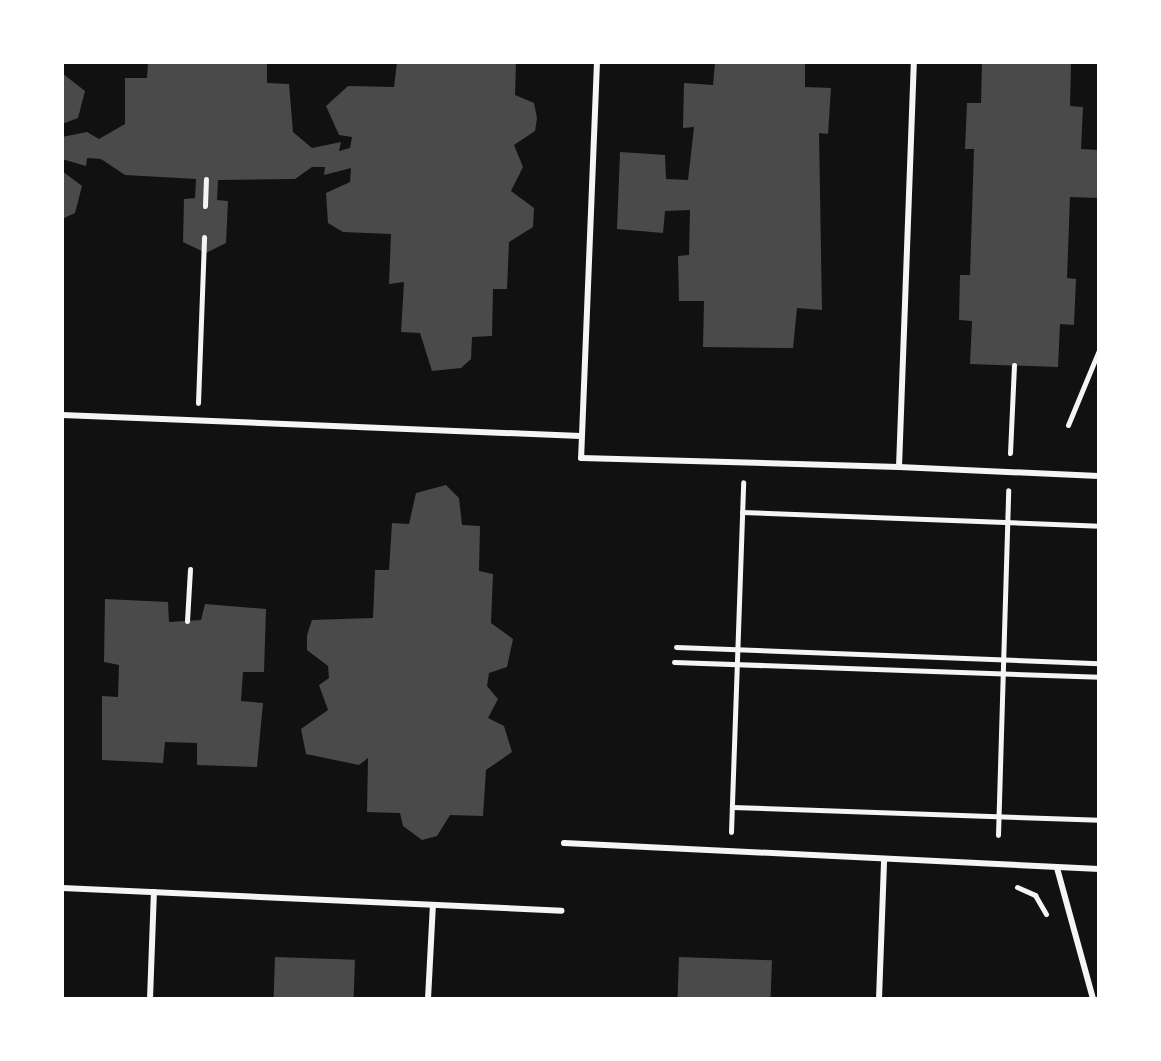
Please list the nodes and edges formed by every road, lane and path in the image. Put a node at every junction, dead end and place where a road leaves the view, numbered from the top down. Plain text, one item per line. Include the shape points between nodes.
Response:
1 (597, 62) edge
2 (914, 62) edge
3 (206, 179) dead end
4 (205, 206) dead end
5 (204, 237) dead end
6 (1099, 350) edge
7 (1014, 365) dead end
8 (198, 404) dead end
9 (62, 415) edge
10 (1068, 425) dead end
11 (581, 436) junction
12 (1010, 458) dead end
13 (899, 467) junction
14 (1099, 476) edge
15 (1008, 489) dead end
16 (742, 492) dead end
17 (742, 512) junction
18 (1008, 523) junction
19 (1099, 526) edge
20 (190, 569) dead end
21 (187, 621) dead end
22 (676, 647) dead end
23 (738, 650) junction
24 (1003, 660) junction
25 (674, 662) dead end
26 (1099, 663) edge
27 (737, 664) junction
28 (1003, 674) junction
29 (1099, 677) edge
30 (732, 807) junction
31 (998, 816) junction
32 (1099, 820) edge
33 (731, 822) dead end
34 (998, 835) dead end
35 (564, 843) dead end
36 (884, 861) junction
37 (1057, 868) junction
38 (1099, 869) edge
39 (1006, 886) dead end
40 (62, 888) edge
41 (154, 892) junction
42 (433, 905) junction
43 (561, 911) dead end
44 (1049, 921) dead end
45 (150, 999) edge
46 (428, 999) edge
47 (879, 999) edge
48 (1093, 999) edge

1 - 11 lane
2 - 13 lane
3 - 4 path
5 - 8 path
6 - 10 path
7 - 12 path
9 - 11 lane
11 - 13 lane via 581,458
13 - 14 lane
15 - 18 path
16 - 17 path
17 - 18 path
17 - 23 path
18 - 19 path
18 - 24 path
20 - 21 path
22 - 23 path
23 - 24 path
23 - 27 path
24 - 26 path
24 - 28 path
25 - 27 path
27 - 28 path
27 - 30 path
28 - 29 path
28 - 31 path
30 - 31 path
30 - 33 path
31 - 32 path
31 - 34 path
35 - 36 lane
36 - 37 lane
36 - 47 lane
37 - 38 lane
37 - 48 lane
39 - 44 path via 1035,895
40 - 41 lane
41 - 42 lane
41 - 45 lane
42 - 43 lane
42 - 46 lane

